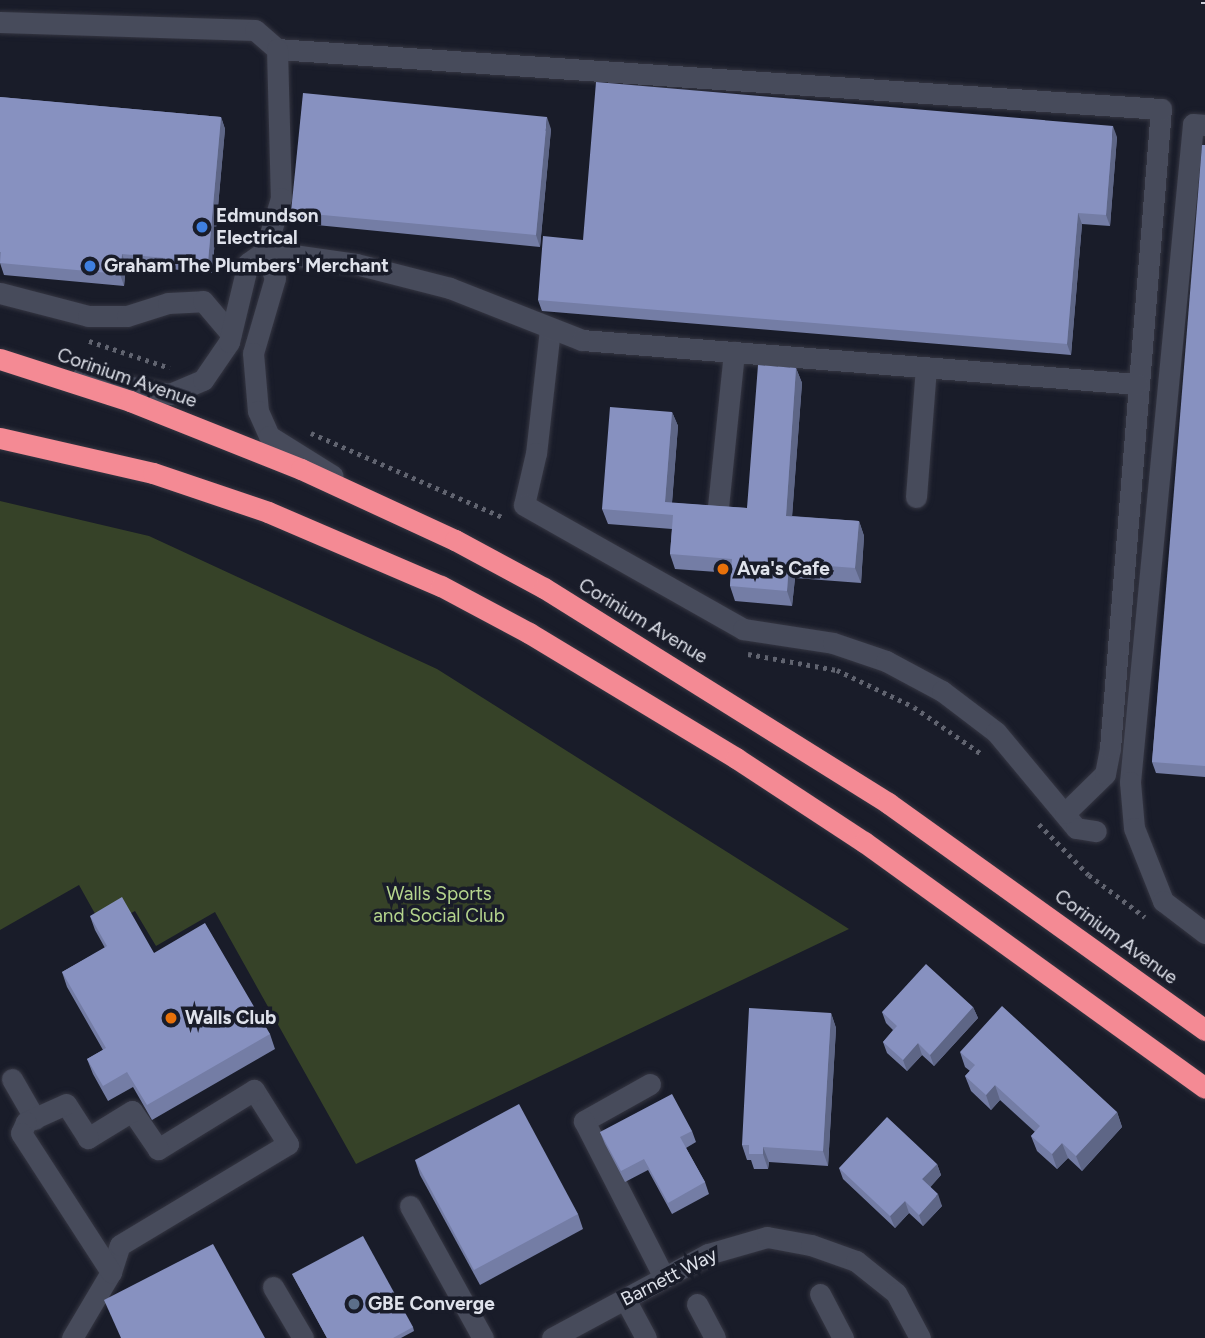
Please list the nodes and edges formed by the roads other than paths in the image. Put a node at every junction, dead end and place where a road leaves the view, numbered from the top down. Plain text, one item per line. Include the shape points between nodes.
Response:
1 (0, 22) edge
2 (277, 49) junction
3 (1205, 125) edge
4 (265, 251) junction
5 (0, 293) edge
6 (550, 329) junction
7 (231, 334) junction
8 (734, 352) junction
9 (0, 359) edge
10 (926, 367) junction
11 (34, 370) junction
12 (1137, 384) junction
13 (0, 438) edge
14 (916, 498) dead end
15 (375, 502) junction
16 (718, 507) edge
17 (1065, 813) junction
18 (1096, 831) dead end
19 (1205, 933) edge
20 (1205, 1030) edge
21 (12, 1079) dead end
22 (650, 1084) dead end
23 (1205, 1088) edge
24 (35, 1119) junction
25 (410, 1206) dead end
26 (111, 1272) junction
27 (664, 1277) junction
28 (273, 1287) dead end
29 (820, 1294) dead end
30 (625, 1298) junction
31 (698, 1304) dead end
32 (72, 1338) edge
33 (303, 1338) edge
34 (483, 1338) edge
35 (552, 1338) edge
36 (646, 1338) edge
37 (715, 1338) edge
38 (843, 1338) edge
39 (920, 1338) edge

1 - 2 street via 256,30
2 - 4 street via 281,198
2 - 12 street via 1161,109
3 - 19 street via 1193,124 1130,782 1134,828 1163,901
4 - 6 street via 356,264 450,288
4 - 7 street via 247,263
4 - 15 street via 275,278 253,353 269,436
5 - 7 street via 88,316 127,316 168,303 203,301
6 - 8 street via 582,340
6 - 17 street via 536,453 524,505 743,629 833,643 886,661 942,691 996,732
7 - 11 street via 203,380 170,394
8 - 10 street
8 - 16 street
9 - 11 highway, Corinium Avenue
10 - 12 street
10 - 14 street
11 - 15 highway, Corinium Avenue via 206,430
12 - 17 street via 1110,748 1105,774
13 - 23 highway via 153,473 268,512 384,560 507,622 736,758 864,842
15 - 20 highway, Corinium Avenue via 544,589 749,713 1001,881
17 - 18 street via 1076,828
21 - 24 street
22 - 27 street via 584,1121
24 - 26 street via 26,1122 21,1133
24 - 26 street via 66,1104 88,1138 132,1111 158,1149 254,1090 288,1144 120,1245
25 - 34 street
26 - 32 street
27 - 30 street, Barnett Way
27 - 39 street, Barnett Way via 708,1254 767,1237 811,1244 856,1261 896,1293
28 - 33 street
29 - 38 street
30 - 35 street, Barnett Way
30 - 36 street
31 - 37 street

